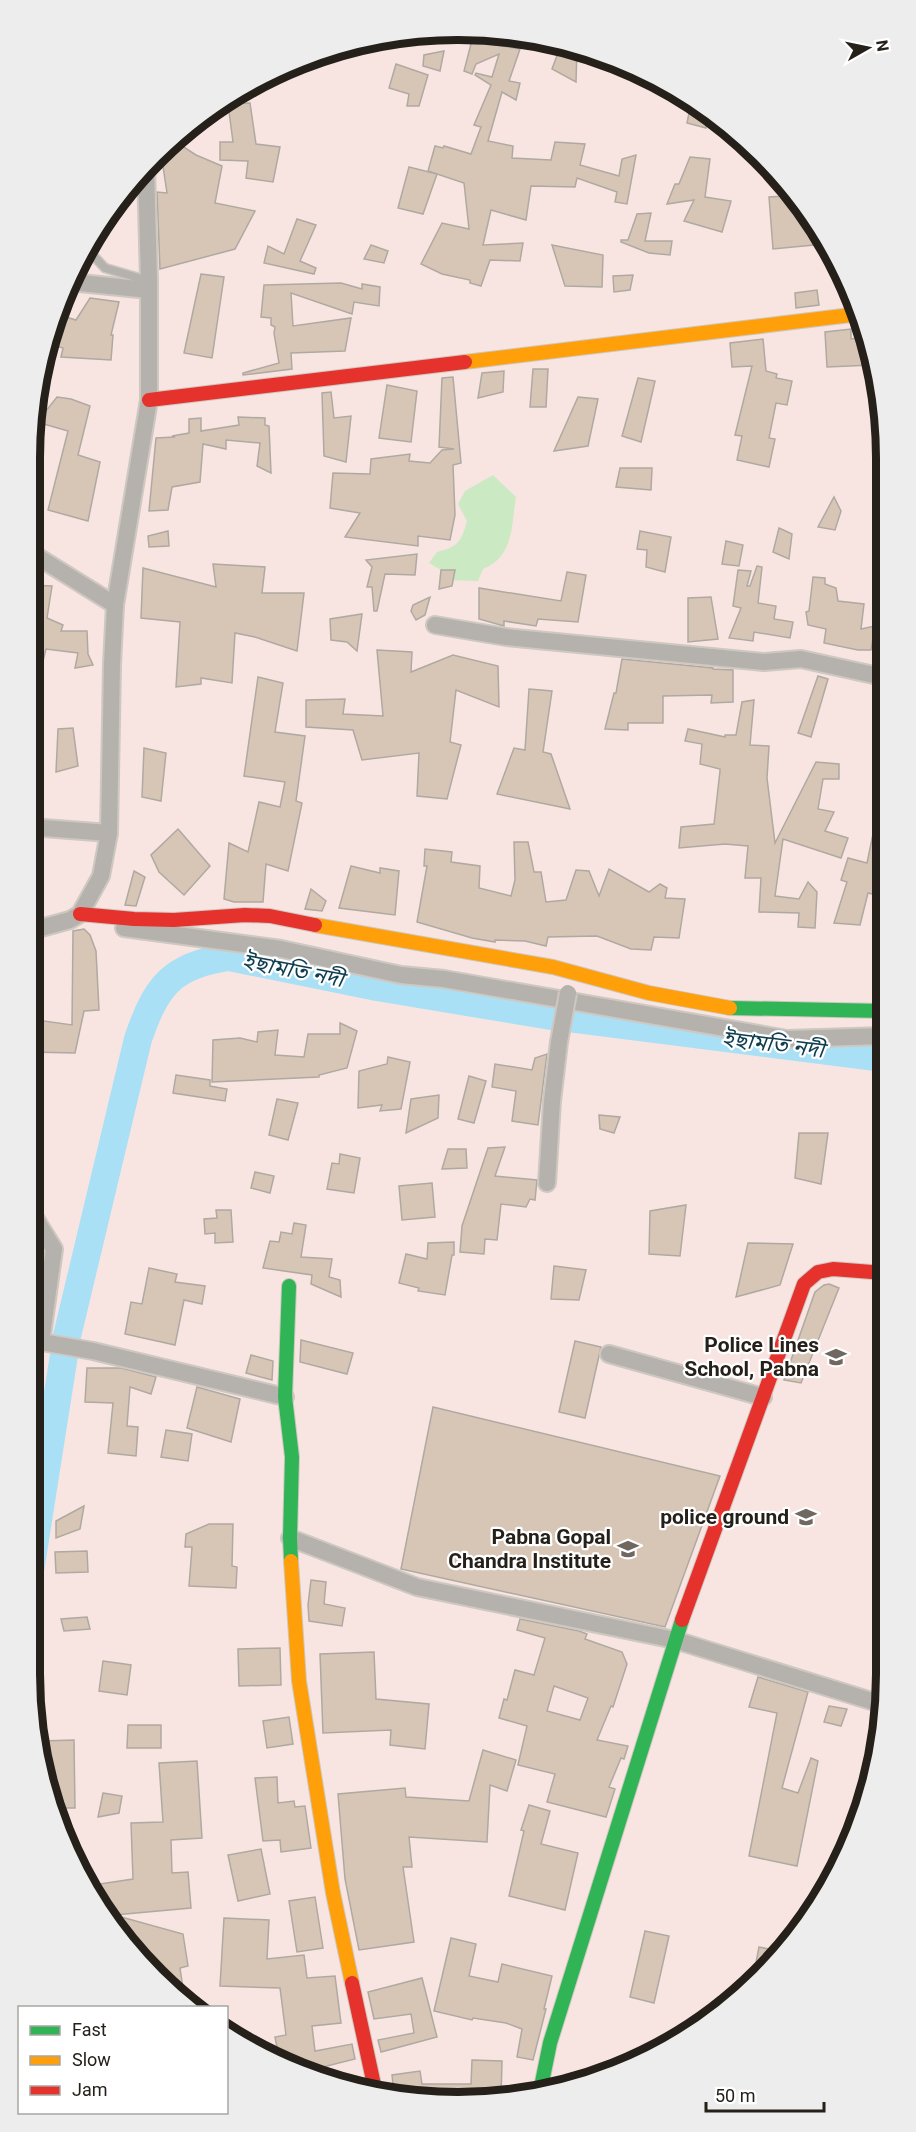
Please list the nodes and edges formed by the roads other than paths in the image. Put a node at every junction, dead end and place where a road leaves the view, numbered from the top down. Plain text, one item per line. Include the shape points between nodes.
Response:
1 (146, 181) edge
2 (93, 255) edge
3 (80, 282) edge
4 (149, 285) junction
5 (850, 315) edge
6 (149, 400) junction
7 (40, 558) edge
8 (115, 605) junction
9 (435, 626) dead end
10 (876, 675) edge
11 (40, 828) edge
12 (110, 833) junction
13 (75, 917) junction
14 (40, 929) edge
15 (572, 973) junction
16 (876, 1011) edge
17 (876, 1036) edge
18 (547, 1183) dead end
19 (40, 1226) edge
20 (876, 1272) edge
21 (289, 1286) dead end
22 (40, 1326) edge
23 (40, 1342) edge
24 (609, 1354) dead end
25 (763, 1397) junction
26 (285, 1398) junction
27 (290, 1538) junction
28 (675, 1640) junction
29 (875, 1702) edge
30 (373, 2082) edge
31 (542, 2082) edge

1 - 4 street
2 - 4 lane via 105,268
3 - 4 street
4 - 6 street
5 - 6 street
6 - 8 street
7 - 8 street
8 - 12 street
9 - 10 street via 506,637 764,662 801,659
11 - 12 street
12 - 13 street via 101,876
13 - 14 street
13 - 15 street via 174,920 270,916
13 - 17 street via 281,949 401,975 444,979 787,1039
15 - 16 street via 726,1008
15 - 18 street, bridge via 559,1042
19 - 22 street via 54,1249
20 - 25 street via 833,1269 818,1272 804,1284
21 - 26 street
23 - 26 street via 93,1351
24 - 25 street
25 - 28 street
26 - 27 street via 292,1457
27 - 28 street via 417,1587
27 - 30 street via 300,1692 333,1893
28 - 29 street
28 - 31 street via 550,2043

